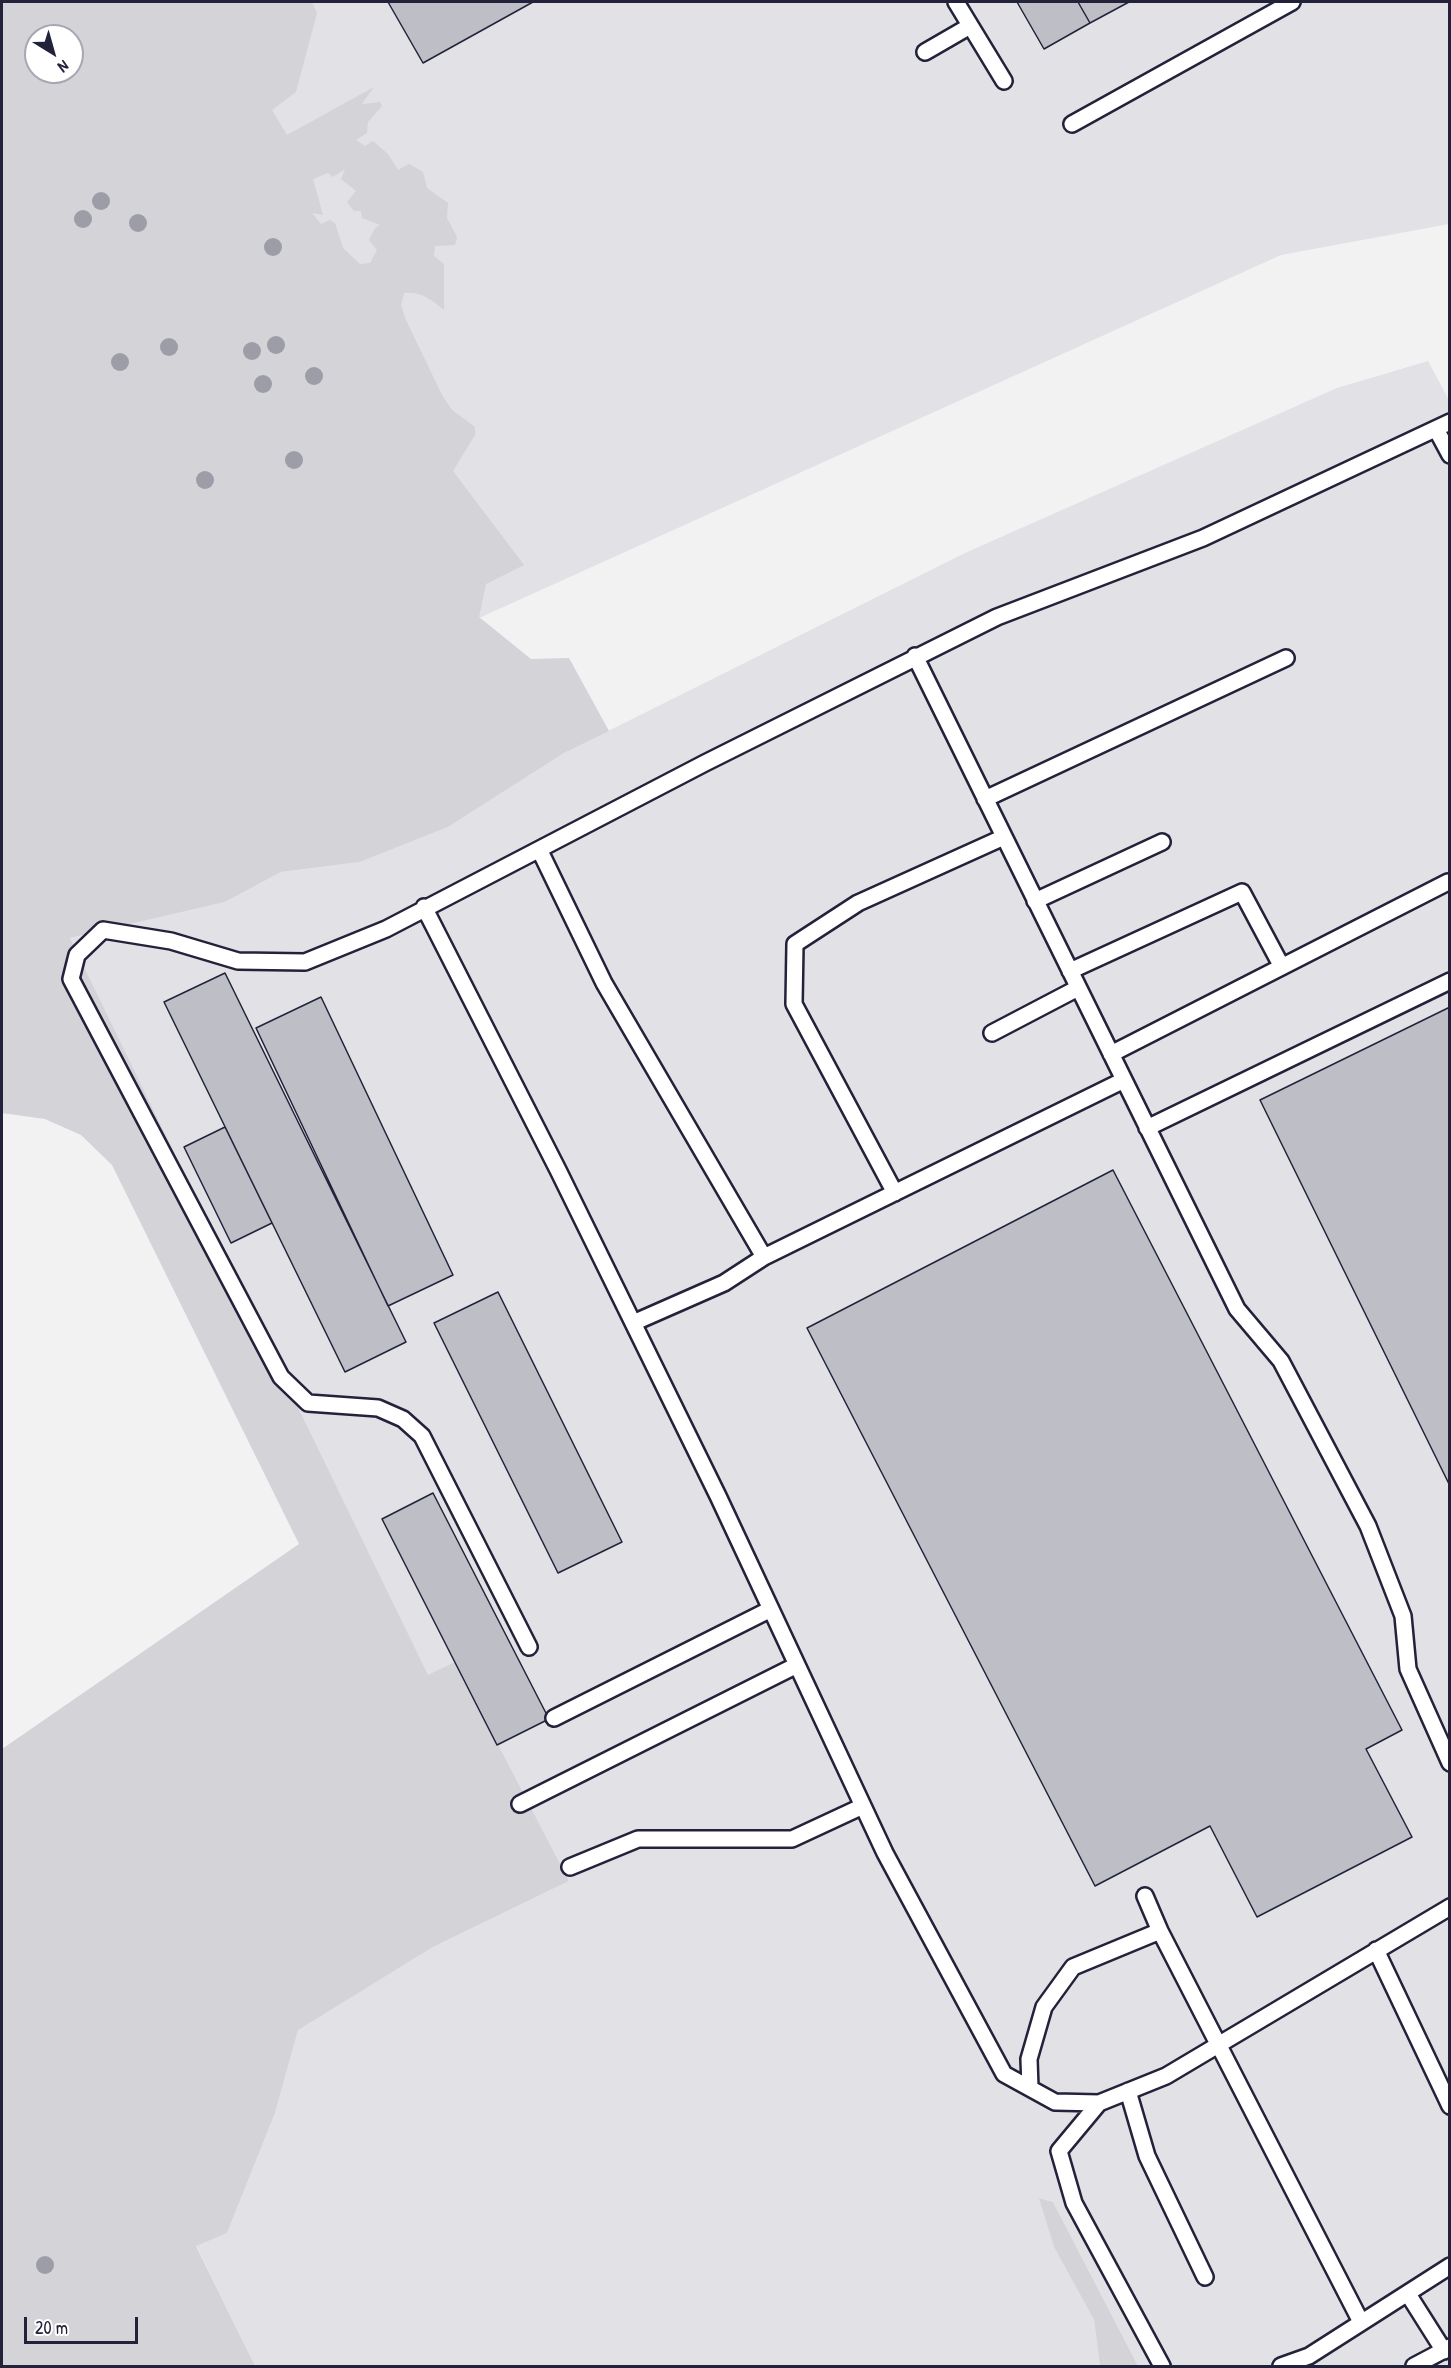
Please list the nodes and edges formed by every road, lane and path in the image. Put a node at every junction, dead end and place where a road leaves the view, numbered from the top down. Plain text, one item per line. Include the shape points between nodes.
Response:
1 (956, 2) edge
2 (1292, 2) edge
3 (970, 26) junction
4 (925, 51) dead end
5 (1004, 81) dead end
6 (1072, 124) dead end
7 (1443, 425) edge
8 (1449, 455) edge
9 (915, 656) junction
10 (1286, 658) dead end
11 (985, 799) junction
12 (1004, 837) junction
13 (1162, 842) dead end
14 (540, 851) junction
15 (1448, 882) edge
16 (1035, 901) junction
17 (424, 907) junction
18 (1282, 967) junction
19 (1070, 971) junction
20 (1449, 981) edge
21 (1078, 988) junction
22 (992, 1033) dead end
23 (1111, 1054) junction
24 (1124, 1080) junction
25 (1147, 1128) junction
26 (895, 1192) junction
27 (764, 1257) junction
28 (633, 1323) junction
29 (771, 1609) junction
30 (529, 1647) dead end
31 (797, 1665) junction
32 (554, 1718) dead end
33 (1449, 1763) edge
34 (520, 1804) dead end
35 (863, 1806) junction
36 (570, 1867) dead end
37 (1145, 1896) dead end
38 (1449, 1907) edge
39 (1160, 1931) junction
40 (1376, 1950) junction
41 (1218, 2044) junction
42 (1030, 2088) junction
43 (1128, 2091) junction
44 (1099, 2103) junction
45 (1449, 2106) edge
46 (1449, 2266) edge
47 (1205, 2277) dead end
48 (1408, 2294) junction
49 (1361, 2322) junction
50 (1447, 2349) edge
51 (1162, 2367) edge
52 (1281, 2367) edge
53 (1414, 2367) edge

1 - 3 lane
2 - 6 lane
3 - 4 lane
3 - 5 lane
7 - 8 lane
7 - 9 lane via 1203,538 997,617
9 - 11 lane
9 - 14 lane
10 - 11 lane
11 - 12 lane
12 - 16 lane
12 - 26 lane via 858,903 795,944 794,1004
13 - 16 lane
14 - 17 lane
14 - 27 lane via 604,982
15 - 18 lane
16 - 19 lane
17 - 28 lane
17 - 30 lane via 386,928 305,962 238,962 171,941 103,930 77,955 71,979 281,1377 308,1403 378,1408 403,1419 422,1436
18 - 19 lane via 1242,892
18 - 23 lane
19 - 21 lane
20 - 25 lane
21 - 22 lane
21 - 23 lane
23 - 24 lane
24 - 25 lane
24 - 26 lane
25 - 33 lane via 1238,1309 1281,1361 1368,1526 1403,1616 1408,1669
26 - 27 lane
27 - 28 lane via 724,1282
28 - 29 lane
29 - 31 lane
29 - 32 lane
31 - 34 lane
31 - 35 lane
35 - 36 lane via 792,1839 638,1839
35 - 42 lane via 1004,2074
37 - 39 lane
38 - 40 lane
39 - 41 lane
39 - 42 lane via 1073,1967 1044,2007 1029,2059
40 - 41 lane
40 - 45 lane
41 - 43 lane via 1166,2076
41 - 49 lane
42 - 44 lane via 1055,2102
43 - 44 lane
43 - 47 lane via 1147,2156
44 - 51 lane via 1059,2151 1074,2203
46 - 48 lane
48 - 49 lane
48 - 50 lane
49 - 52 lane via 1309,2356
50 - 53 lane

